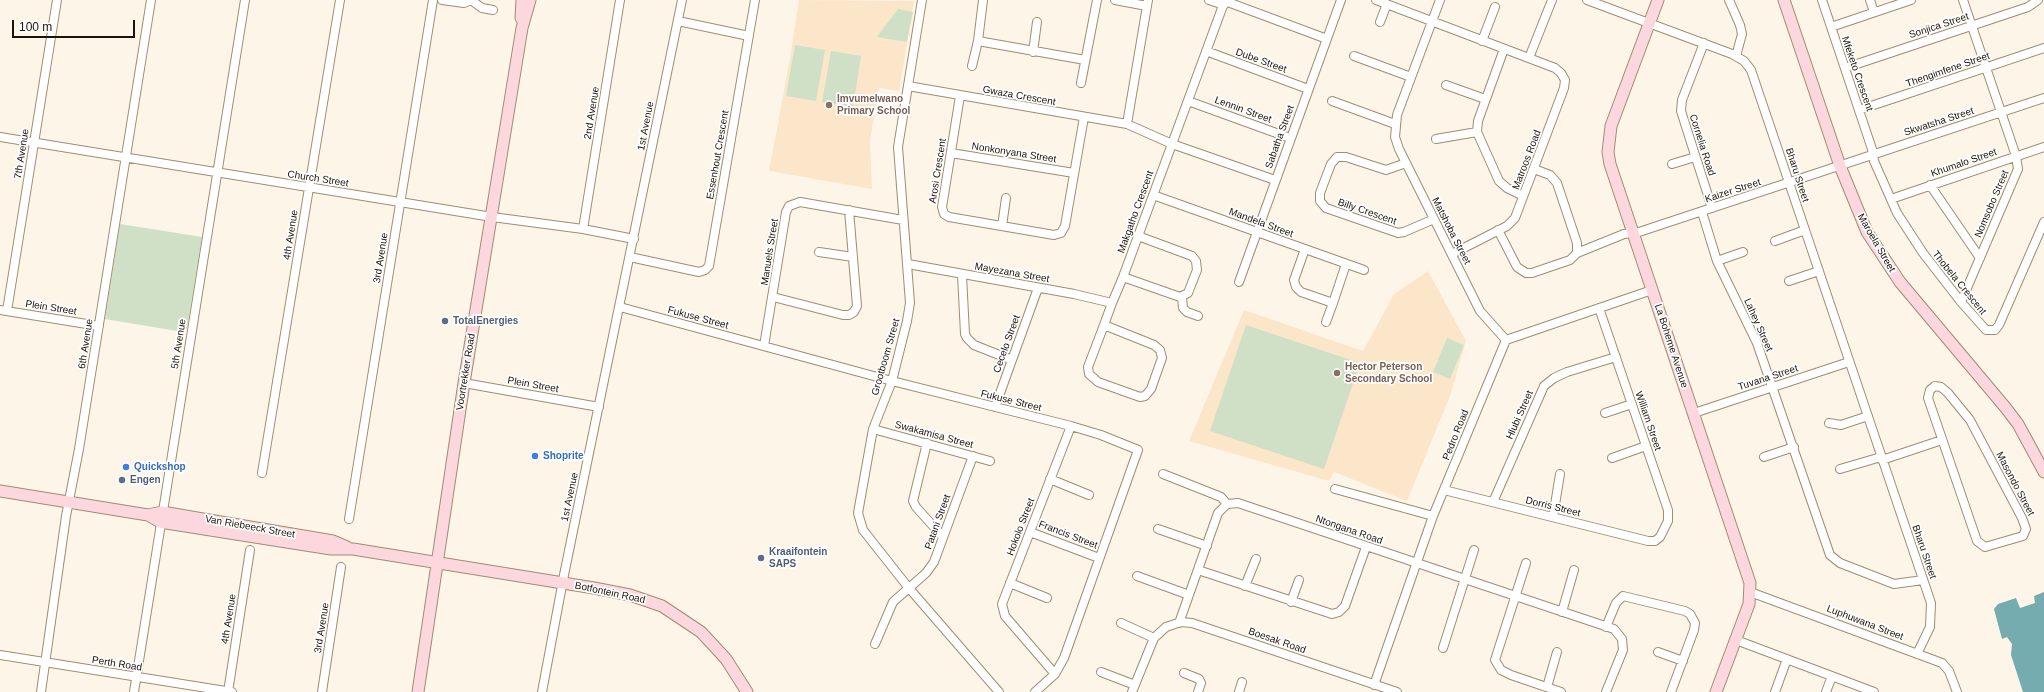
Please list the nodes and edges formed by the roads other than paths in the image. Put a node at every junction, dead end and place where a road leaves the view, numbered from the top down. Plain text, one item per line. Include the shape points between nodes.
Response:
1 (57, 0) edge
2 (151, 0) edge
3 (245, 0) edge
4 (340, 0) edge
5 (433, 0) edge
6 (442, 0) edge
7 (471, 0) edge
8 (522, 0) edge
9 (530, 0) edge
10 (620, 0) edge
11 (682, 0) edge
12 (755, 0) edge
13 (922, 0) edge
14 (983, 0) edge
15 (1097, 0) edge
16 (1114, 0) edge
17 (1209, 0) edge
18 (1341, 0) edge
19 (1376, 0) edge
20 (1440, 0) edge
21 (1552, 0) edge
22 (1658, 0) edge
23 (1729, 0) edge
24 (1784, 0) edge
25 (1822, 0) edge
26 (1870, 0) edge
27 (1911, 0) edge
28 (1963, 0) edge
29 (2038, 0) edge
30 (1592, 1) edge
31 (1225, 2) edge
32 (1148, 3) edge
33 (1387, 4) junction
34 (1495, 7) dead end
35 (494, 10) dead end
36 (1874, 12) junction
37 (678, 21) junction
38 (1037, 22) dead end
39 (1380, 22) dead end
40 (1432, 22) junction
41 (1649, 23) junction
42 (1831, 26) junction
43 (1972, 26) junction
44 (522, 28) junction
45 (749, 36) junction
46 (1327, 39) junction
47 (978, 41) junction
48 (1482, 41) junction
49 (1704, 44) junction
50 (2044, 48) edge
51 (1504, 49) junction
52 (1206, 51) junction
53 (1033, 52) junction
54 (1354, 56) dead end
55 (1736, 56) junction
56 (1529, 58) junction
57 (1085, 60) junction
58 (972, 66) dead end
59 (1845, 68) junction
60 (1986, 68) junction
61 (1412, 77) junction
62 (1081, 83) dead end
63 (1446, 85) dead end
64 (908, 86) junction
65 (1308, 89) junction
66 (960, 96) junction
67 (2044, 98) edge
68 (1485, 100) junction
69 (1188, 101) junction
70 (1332, 101) dead end
71 (1859, 110) junction
72 (2001, 112) junction
73 (1084, 117) junction
74 (1127, 124) junction
75 (1395, 124) junction
76 (1477, 132) junction
77 (0, 137) edge
78 (1290, 138) junction
79 (1436, 139) dead end
80 (34, 143) junction
81 (1172, 144) junction
82 (2044, 147) edge
83 (951, 153) junction
84 (1873, 155) junction
85 (2016, 156) junction
86 (1695, 157) junction
87 (126, 158) junction
88 (1406, 163) junction
89 (1672, 164) dead end
90 (1840, 166) junction
91 (1534, 169) junction
92 (217, 172) junction
93 (1074, 173) junction
94 (1275, 180) junction
95 (1789, 183) junction
96 (1930, 186) junction
97 (309, 187) junction
98 (1153, 195) junction
99 (1523, 196) junction
100 (1006, 198) dead end
101 (1891, 199) junction
102 (400, 202) junction
103 (1712, 208) junction
104 (849, 210) junction
105 (1702, 212) junction
106 (492, 217) junction
107 (1434, 219) junction
108 (903, 220) junction
109 (2044, 222) edge
110 (1002, 226) junction
111 (583, 229) junction
112 (1498, 230) junction
113 (1805, 230) junction
114 (1256, 232) junction
115 (1633, 232) junction
116 (1138, 236) junction
117 (634, 239) junction
118 (1775, 240) dead end
119 (1304, 249) junction
120 (819, 252) dead end
121 (1743, 252) dead end
122 (1577, 253) junction
123 (1452, 254) junction
124 (630, 256) junction
125 (853, 257) junction
126 (1980, 258) junction
127 (1717, 260) junction
128 (908, 264) junction
129 (1346, 264) junction
130 (1364, 270) dead end
131 (1819, 271) junction
132 (962, 275) junction
133 (1122, 277) junction
134 (1789, 281) dead end
135 (1239, 282) dead end
136 (1038, 288) junction
137 (1652, 290) junction
138 (773, 297) junction
139 (1182, 297) junction
140 (1961, 302) junction
141 (1333, 303) junction
142 (1112, 304) junction
143 (620, 307) junction
144 (1599, 308) junction
145 (3, 310) edge
146 (1198, 316) dead end
147 (1326, 322) dead end
148 (99, 326) junction
149 (1104, 326) junction
150 (1506, 340) junction
151 (764, 346) junction
152 (1616, 357) junction
153 (1012, 360) junction
154 (1849, 362) junction
155 (892, 381) junction
156 (464, 383) junction
157 (1773, 387) junction
158 (1632, 404) junction
159 (599, 406) junction
160 (994, 407) junction
161 (1605, 412) dead end
162 (1694, 413) junction
163 (1868, 416) junction
164 (1829, 423) dead end
165 (1071, 426) junction
166 (873, 429) junction
167 (1942, 440) junction
168 (927, 443) junction
169 (1646, 446) junction
170 (1794, 447) junction
171 (973, 456) junction
172 (1764, 457) dead end
173 (1612, 458) dead end
174 (1882, 458) junction
175 (990, 461) dead end
176 (1840, 469) dead end
177 (2044, 472) edge
178 (262, 473) dead end
179 (1163, 474) dead end
180 (1560, 474) dead end
181 (1050, 479) junction
182 (1335, 489) dead end
183 (1444, 490) junction
184 (0, 492) edge
185 (1089, 495) dead end
186 (1493, 502) junction
187 (68, 503) junction
188 (1227, 504) junction
189 (1433, 516) junction
190 (161, 517) junction
191 (1553, 517) junction
192 (349, 519) dead end
193 (1158, 529) dead end
194 (1030, 532) junction
195 (943, 537) junction
196 (1657, 540) joint
197 (1207, 546) junction
198 (1366, 547) junction
199 (250, 550) dead end
200 (1474, 550) dead end
201 (1099, 558) junction
202 (1256, 559) dead end
203 (436, 563) junction
204 (1416, 563) junction
205 (1526, 563) dead end
206 (341, 567) dead end
207 (1198, 570) junction
208 (1574, 570) dead end
209 (1137, 576) dead end
210 (1299, 580) dead end
211 (1465, 580) junction
212 (1923, 580) junction
213 (564, 583) junction
214 (1010, 583) junction
215 (1245, 586) junction
216 (908, 587) junction
217 (1750, 592) junction
218 (1189, 595) junction
219 (1514, 596) junction
220 (1047, 598) dead end
221 (1291, 602) junction
222 (1562, 612) junction
223 (1121, 623) dead end
224 (1179, 623) junction
225 (1606, 627) junction
226 (1154, 638) junction
227 (1736, 640) junction
228 (875, 644) dead end
229 (1443, 648) dead end
230 (1557, 652) dead end
231 (1658, 652) dead end
232 (1918, 654) junction
233 (0, 655) edge
234 (1787, 659) junction
235 (1683, 661) junction
236 (46, 662) junction
237 (1101, 672) dead end
238 (1184, 673) dead end
239 (1055, 674) junction
240 (1832, 676) junction
241 (136, 677) junction
242 (1242, 682) dead end
243 (1374, 684) junction
244 (1547, 687) junction
245 (1133, 689) edge
246 (41, 692) edge
247 (134, 692) edge
248 (229, 692) edge
249 (322, 692) edge
250 (418, 692) edge
251 (543, 692) edge
252 (747, 692) edge
253 (999, 692) edge
254 (1034, 692) edge
255 (1198, 692) edge
256 (1239, 692) edge
257 (1397, 692) edge
258 (1561, 692) edge
259 (1606, 692) edge
260 (1671, 692) edge
261 (1716, 692) edge
262 (1775, 692) edge
263 (1826, 692) edge
264 (1874, 692) edge
265 (1957, 692) edge

1 - 80 street, 7th Avenue
2 - 87 street, 6th Avenue
3 - 92 street, 5th Avenue
4 - 97 street, 4th Avenue
5 - 102 street, 3rd Avenue
6 - 7 street via 464,3
7 - 35 street via 482,8
8 - 44 main road, Voortrekker Road
9 - 44 main road, Voortrekker Road
10 - 111 street, 2nd Avenue
11 - 37 street, 1st Avenue
12 - 45 street, Essenhout Crescent
13 - 64 street, Grootboom Street
14 - 47 street
15 - 57 street
16 - 32 street
17 - 31 street
18 - 46 street, Sabatha Street
19 - 33 street
20 - 40 street, Matshoba Street
21 - 56 street
22 - 41 main road, La Boheme Avenue
23 - 55 street via 1742,34
24 - 90 main road, Maroela Street
25 - 42 street, Mfeketo Crescent
26 - 36 street
27 - 36 street
28 - 43 street, Nomsobo Street
29 - 43 street, Sonjica Street via 2031,6
30 - 41 street, Bharu Street
31 - 46 street
31 - 52 street, Makgatho Crescent
32 - 74 street
33 - 39 street
33 - 40 street
34 - 48 street
36 - 42 street
37 - 45 street
37 - 117 street, 1st Avenue
38 - 53 street
40 - 48 street, Matroos Road
40 - 61 street, Matshoba Street
41 - 49 street, Bharu Street
41 - 115 main road, La Boheme Avenue via 1608,139 1610,164
42 - 59 street, Mfeketo Crescent
43 - 59 street, Sonjica Street
43 - 60 street, Nomsobo Street
44 - 106 main road, Voortrekker Road
45 - 124 street, Essenhout Crescent via 709,266 699,272
46 - 65 street, Sabatha Street
47 - 53 street
47 - 58 street
48 - 51 street, Matroos Road
49 - 55 street, Bharu Street
49 - 86 street, Cornelia Road via 1682,100 1681,111
50 - 60 street, Thengimfene Street
51 - 56 street, Matroos Road
51 - 68 street
52 - 65 street, Dube Street
52 - 69 street, Makgatho Crescent
53 - 57 street
54 - 61 street
55 - 95 street, Bharu Street via 1747,65 1754,76
56 - 91 street, Matroos Road via 1559,70 1564,76 1565,84
57 - 62 street
59 - 71 street, Mfeketo Crescent
60 - 71 street, Thengimfene Street
60 - 72 street, Nomsobo Street
61 - 75 street, Matshoba Street
63 - 68 street
64 - 66 street, Gwaza Crescent
64 - 108 street, Grootboom Street via 898,147
65 - 78 street, Sabatha Street
66 - 73 street, Gwaza Crescent
66 - 83 street, Arosi Crescent
67 - 72 street, Skwatsha Street
68 - 76 street
69 - 78 street, Lennin Street
69 - 81 street, Makgatho Crescent
70 - 75 street
71 - 84 street, Mfeketo Crescent
72 - 84 street, Skwatsha Street
72 - 85 street, Nomsobo Street
73 - 74 street, Gwaza Crescent
73 - 93 street, Arosi Crescent
74 - 81 street, Gwaza Crescent
75 - 88 street, Matshoba Street via 1396,143
76 - 79 street
76 - 99 street via 1499,181
77 - 80 street, Church Street
78 - 94 street, Sabatha Street
80 - 87 street, Church Street
80 - 145 street, 7th Avenue
81 - 94 street, Gwaza Crescent
81 - 98 street, Makgatho Crescent
82 - 85 street, Khumalo Street
83 - 93 street, Nonkonyana Street
83 - 110 street, Arosi Crescent via 942,207 944,214
84 - 90 street, Skwatsha Street
84 - 101 street, Thobela Crescent
85 - 96 street, Khumalo Street
85 - 126 street, Nomsobo Street via 2016,176
86 - 89 street
86 - 103 street, Cornelia Road
87 - 92 street, Church Street
87 - 148 street, 6th Avenue
88 - 107 street, Matshoba Street
88 - 107 street, Billy Crescent via 1386,170 1346,156 1337,157 1331,164 1320,193 1320,201 1326,208 1398,233
90 - 95 street, Kaizer Street
90 - 177 main road, Maroela Street via 1858,214 1886,264 2005,407
91 - 99 street, Matroos Road
91 - 122 street via 1550,176 1557,183 1577,243
92 - 97 street, Church Street
92 - 190 street, 5th Avenue
93 - 110 street, Arosi Crescent via 1065,226 1061,233 1054,235
94 - 114 street, Sabatha Street
95 - 103 street, Kaizer Street
95 - 113 street, Bharu Street
96 - 101 street, Khumalo Street
96 - 126 street
97 - 102 street, Church Street
97 - 178 street, 4th Avenue
98 - 114 street, Mandela Street
98 - 116 street, Makgatho Crescent
99 - 112 street, Matroos Road via 1513,221
100 - 110 street
101 - 140 street, Thobela Crescent via 1907,230
102 - 106 street, Church Street
102 - 192 street, 3rd Avenue
103 - 105 street, Kaizer Street
104 - 108 street, Manuels Street
104 - 125 street
104 - 138 street, Manuels Street via 800,202 789,206
105 - 115 street, Kaizer Street
105 - 127 street, Lahey Street
106 - 111 street, Church Street
106 - 156 main road, Voortrekker Road
107 - 123 street, Matshoba Street
108 - 128 street, Grootboom Street
109 - 140 street, Thobela Crescent via 1998,327 1992,331 1983,328
111 - 117 street, Church Street
112 - 122 street, Kaizer Street via 1517,267 1526,273 1570,260
112 - 123 street, Matroos Road
113 - 118 street
113 - 131 street, Bharu Street
114 - 119 street, Mandela Street
114 - 135 street, Sabatha Street
115 - 122 street, Kaizer Street
115 - 137 main road, La Boheme Avenue
116 - 133 street, Makgatho Crescent
116 - 139 street via 1195,258 1197,270 1188,293
117 - 124 street, 1st Avenue
119 - 129 street, Mandela Street
119 - 141 street via 1294,278 1296,287 1301,292
120 - 125 street
121 - 127 street
123 - 150 street, Matshoba Street via 1480,311
124 - 143 street, 1st Avenue
125 - 138 street via 857,306 852,314 843,315
126 - 140 street, Nomsobo Street
127 - 157 street, Lahey Street via 1757,343
128 - 132 street, Mayezana Street
128 - 155 street, Grootboom Street via 908,321
129 - 130 street, Mandela Street
129 - 141 street
131 - 134 street
131 - 154 street, Bharu Street
132 - 136 street, Mayezana Street
132 - 153 street via 967,338 974,345
133 - 139 street
133 - 142 street, Makgatho Crescent
136 - 142 street, Mayezana Street
136 - 153 street, Cecelo Street
137 - 144 street
137 - 162 main road, La Boheme Avenue
138 - 151 street, Manuels Street
139 - 146 street via 1184,308
141 - 147 street
142 - 149 street, Makgatho Crescent
143 - 151 street, Fukuse Street
143 - 159 street, 1st Avenue
144 - 150 street
144 - 152 street, William Street
145 - 148 street, Plein Street
148 - 187 street, 6th Avenue
149 - 149 street, Makgatho Crescent via 1154,345 1160,350 1162,358 1151,389 1145,396 1140,397 1098,382 1089,374 1088,367
150 - 183 street, Pedro Road
151 - 155 street, Fukuse Street
152 - 158 street, William Street
152 - 186 street, Hlubi Street via 1567,372 1544,386
153 - 160 street, Cecelo Street
154 - 157 street, Tuvana Street
154 - 163 street, Bharu Street
155 - 160 street, Fukuse Street
155 - 166 street, Grootboom Street
156 - 159 street, Plein Street
156 - 203 main road, Voortrekker Road
157 - 162 street, Tuvana Street
157 - 170 street, Lahey Street
158 - 161 street
158 - 169 street, William Street
159 - 213 street, 1st Avenue
160 - 165 street, Fukuse Street
162 - 217 main road, La Boheme Avenue via 1748,577
163 - 164 street via 1841,425
163 - 174 street, Bharu Street
165 - 181 street, Hokolo Street
165 - 201 street, Fukuse Street via 1138,450
166 - 168 street, Swakamisa Street
166 - 216 street, Grootboom Street via 858,513 859,522
167 - 167 street, Masondo Street via 1928,398 1930,390 1935,386 1948,393 1970,420 2022,518 2026,529 2023,536 1985,547 1978,543
167 - 174 street
168 - 171 street, Swakamisa Street
168 - 195 street via 913,501
169 - 173 street
169 - 196 street, William Street via 1668,510 1665,530
170 - 172 street
170 - 212 street, Lahey Street via 1830,555 1834,560 1894,584
171 - 175 street, Swakamisa Street
171 - 195 street, Patani Street
174 - 176 street
174 - 212 street, Bharu Street
179 - 188 street, Ntongana Road via 1221,497
180 - 191 street
181 - 185 street
181 - 194 street, Hokolo Street
182 - 189 street
183 - 186 street, Dorris Street
183 - 189 street, Pedro Road
184 - 187 main road, Van Riebeeck Street
186 - 191 street, Dorris Street
187 - 190 main road, Van Riebeeck Street
187 - 236 street, 6th Avenue
188 - 197 street via 1218,513
188 - 198 street, Ntongana Road via 1238,503
189 - 204 street, Pedro Road
190 - 203 main road, Van Riebeeck Street via 333,541 351,549
190 - 241 street, 5th Avenue
191 - 196 street, Dorris Street via 1648,541
193 - 197 street
194 - 201 street, Francis Street
194 - 214 street, Hokolo Street
195 - 216 street, Patani Street via 930,568
197 - 207 street
198 - 204 street, Ntongana Road
198 - 221 street via 1345,606 1339,612 1329,614
199 - 248 street, 4th Avenue
200 - 211 street
201 - 239 street, Fukuse Street via 1064,658
202 - 215 street
203 - 213 main road, Botfontein Road
203 - 250 main road, Voortrekker Road
204 - 211 street, Ntongana Road
204 - 243 street, Pedro Road
205 - 219 street
206 - 249 street, 3rd Avenue
207 - 215 street
207 - 218 street
208 - 222 street
209 - 218 street
210 - 221 street
211 - 219 street, Ntongana Road
211 - 229 street
212 - 232 street, Bharu Street via 1931,603 1931,618 1930,627
213 - 251 street, 1st Avenue
213 - 252 main road, Botfontein Road via 630,595 671,611 701,632 726,659
214 - 220 street
214 - 239 street, Hokolo Street via 1002,604 1003,613
215 - 221 street
216 - 228 street, Patani Street via 893,602
216 - 253 street, Grootboom Street
217 - 227 main road, La Boheme Avenue via 1749,604
217 - 232 street, Luphuwana Street
218 - 224 street
219 - 222 street, Ntongana Road
219 - 244 street via 1495,660 1501,670 1510,675
222 - 225 street, Ntongana Road
223 - 226 street
224 - 226 street via 1166,627
224 - 243 street, Boesak Road via 1192,624
225 - 235 street via 1616,603 1623,596 1685,611 1692,617 1695,627
225 - 259 street, Ntongana Road via 1618,632 1623,646
226 - 245 street
227 - 234 street
227 - 261 main road, La Boheme Avenue
230 - 244 street
231 - 235 street
232 - 265 street, Luphuwana Street via 1947,667
233 - 236 street, Perth Road
234 - 240 street
234 - 262 street
235 - 260 street
236 - 241 street, Perth Road
236 - 246 street, 6th Avenue
237 - 245 street
238 - 255 street via 1199,679 1201,683
239 - 254 street, Fukuse Street
240 - 263 street
240 - 264 street
241 - 247 street, 5th Avenue
241 - 248 street, Perth Road
242 - 256 street
243 - 257 street, Boesak Road
244 - 258 street

